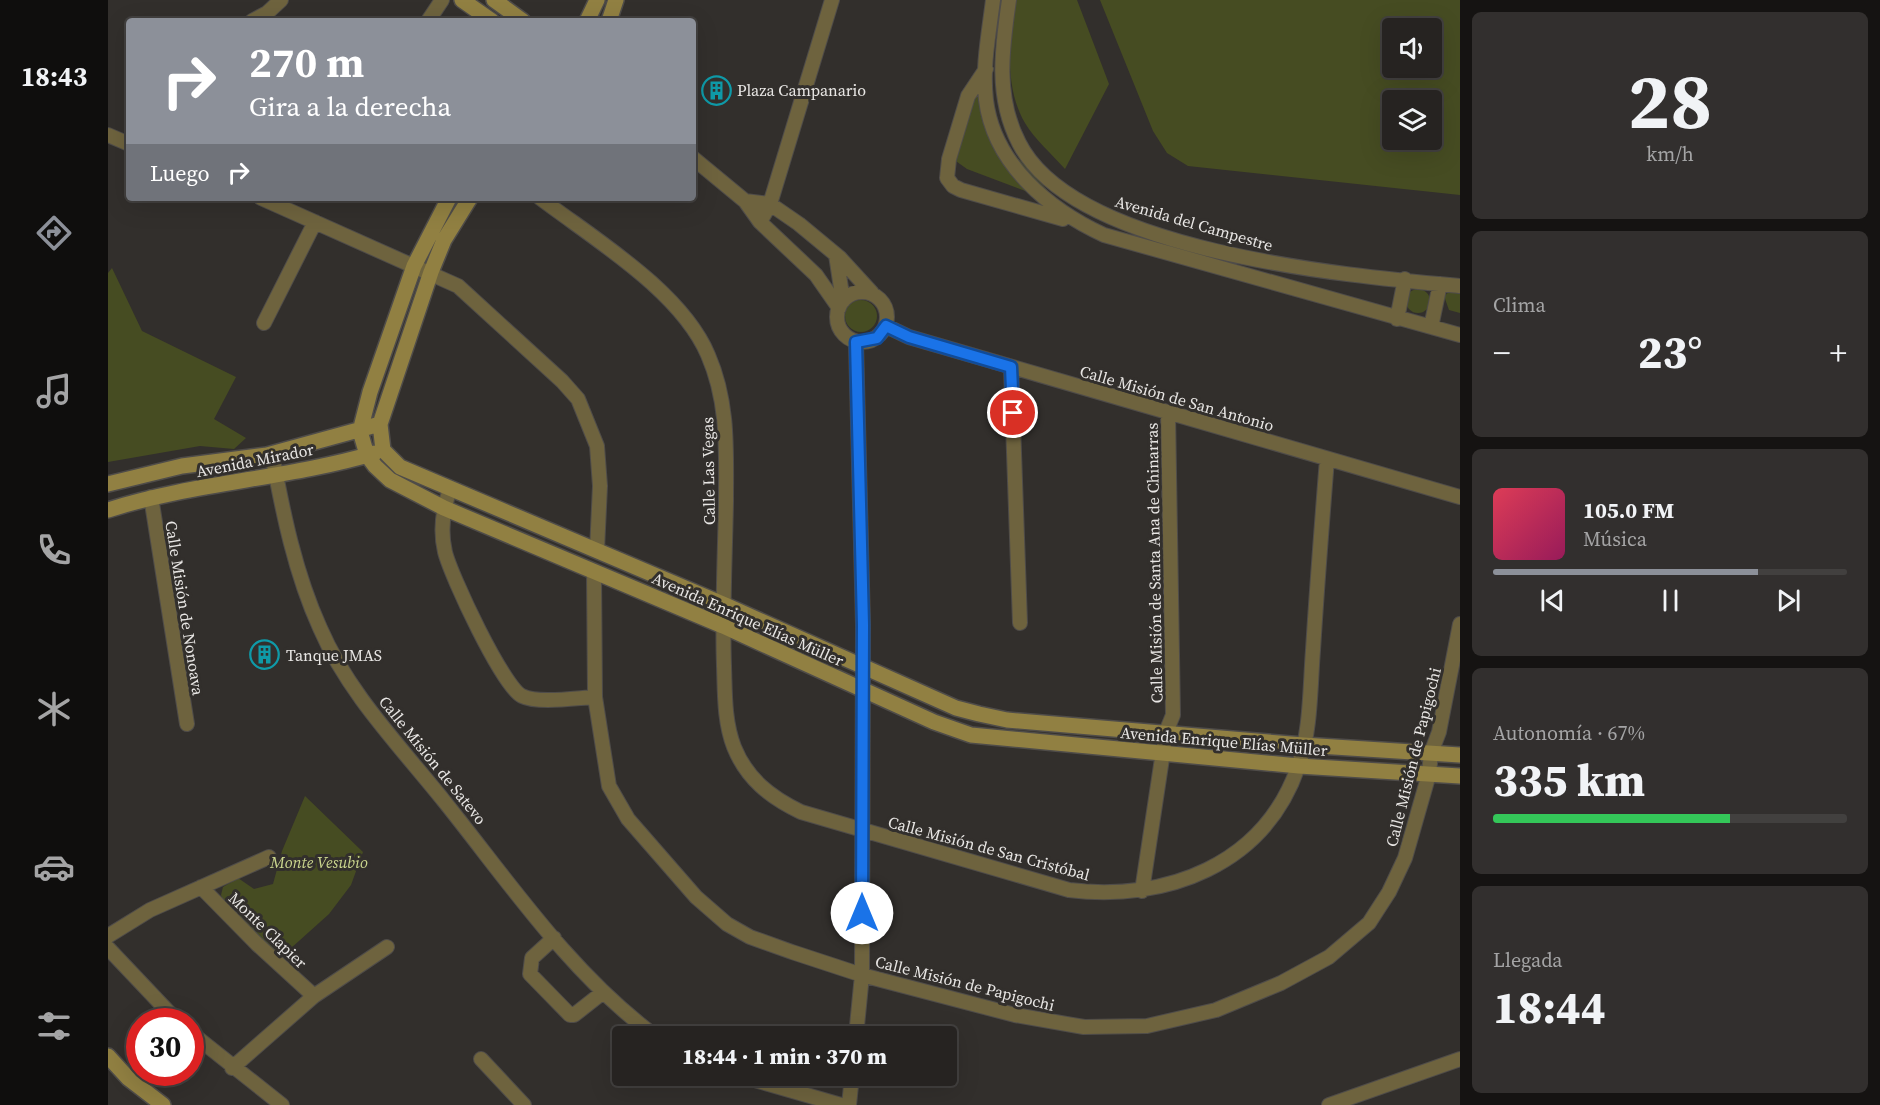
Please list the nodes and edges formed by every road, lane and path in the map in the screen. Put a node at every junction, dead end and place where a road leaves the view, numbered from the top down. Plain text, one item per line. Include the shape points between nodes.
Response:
1 (280, 0) edge
2 (442, 0) edge
3 (462, 0) edge
4 (495, 0) edge
5 (616, 0) edge
6 (832, 0) edge
7 (993, 0) edge
8 (1009, 0) edge
9 (258, 18) edge
10 (430, 18) edge
11 (488, 18) edge
12 (519, 18) edge
13 (611, 18) edge
14 (988, 38) junction
15 (1003, 40) junction
16 (986, 69) junction
17 (108, 135) edge
18 (126, 143) edge
19 (696, 160) edge
20 (270, 201) edge
21 (447, 201) edge
22 (468, 201) edge
23 (544, 201) edge
24 (746, 201) junction
25 (770, 204) junction
26 (1109, 217) junction
27 (315, 222) junction
28 (760, 222) junction
29 (1077, 223) junction
30 (1104, 235) junction
31 (831, 251) junction
32 (414, 266) junction
33 (808, 266) junction
34 (431, 272) junction
35 (1405, 279) junction
36 (1440, 284) junction
37 (1460, 286) edge
38 (872, 293) junction
39 (841, 304) junction
40 (1397, 319) junction
41 (264, 323) dead end
42 (886, 326) junction
43 (1431, 327) junction
44 (1460, 335) edge
45 (856, 342) junction
46 (1011, 367) junction
47 (1168, 412) junction
48 (380, 424) junction
49 (360, 430) junction
50 (383, 450) junction
51 (273, 454) junction
52 (367, 455) junction
53 (1327, 459) junction
54 (276, 476) junction
55 (108, 484) edge
56 (450, 489) junction
57 (151, 497) junction
58 (1460, 497) edge
59 (444, 508) junction
60 (108, 510) edge
61 (597, 550) junction
62 (594, 573) junction
63 (725, 605) junction
64 (1020, 624) dead end
65 (1460, 624) edge
66 (723, 626) junction
67 (862, 666) junction
68 (863, 690) junction
69 (595, 697) junction
70 (188, 724) dead end
71 (1166, 732) junction
72 (1303, 745) junction
73 (1431, 753) junction
74 (1164, 754) junction
75 (1460, 755) edge
76 (1299, 766) junction
77 (1429, 774) junction
78 (1460, 776) edge
79 (862, 830) junction
80 (269, 857) dead end
81 (201, 886) junction
82 (1142, 891) junction
83 (113, 933) edge
84 (554, 938) junction
85 (387, 947) dead end
86 (109, 952) edge
87 (862, 975) junction
88 (602, 993) junction
89 (314, 996) junction
90 (164, 1008) edge
91 (643, 1026) edge
92 (857, 1026) edge
93 (204, 1044) edge
94 (108, 1056) edge
95 (481, 1059) dead end
96 (1460, 1059) edge
97 (232, 1068) junction
98 (775, 1086) edge
99 (851, 1086) edge
100 (163, 1105) edge
101 (282, 1105) edge
102 (524, 1105) edge
103 (841, 1105) edge
104 (849, 1105) edge
105 (1329, 1105) edge

1 - 9 street
2 - 10 street
3 - 11 main road
4 - 12 main road
5 - 13 main road
6 - 25 street
7 - 14 street
8 - 15 street, Avenida del Campestre
14 - 15 street
14 - 16 street
15 - 26 street, Avenida del Campestre via 1003,94 1020,145 1068,195
16 - 29 street via 986,101 1004,152 1043,198
16 - 29 street via 968,96 947,178 961,190
17 - 18 street
19 - 24 street
20 - 27 street
21 - 32 main road
22 - 34 main road via 444,240
23 - 63 street, Calle Las Vegas via 673,303 707,353 719,384 726,423
24 - 25 street
24 - 28 street
25 - 28 street
25 - 31 street
26 - 30 street
26 - 35 street, Avenida del Campestre via 1265,262
27 - 32 street
27 - 41 street
28 - 33 street
29 - 30 street
30 - 40 street
31 - 33 street
31 - 38 street
31 - 39 street
32 - 34 street
32 - 49 main road
33 - 39 street
34 - 48 main road
34 - 61 street via 458,286 578,399 597,446
35 - 36 street, Avenida del Campestre
35 - 40 street
36 - 37 street, Avenida del Campestre
36 - 43 street
38 - 39 street via 856,292
38 - 42 street via 887,311
39 - 45 street via 838,325
40 - 43 street
42 - 45 street via 877,338
42 - 46 street, Calle Misión de San Antonio via 909,337
43 - 44 street
45 - 67 street
46 - 47 street, Calle Misión de San Antonio
46 - 64 street
47 - 53 street, Calle Misión de San Antonio
47 - 71 street, Calle Misión de Santa Ana de Chinarras via 1173,715
48 - 49 main road, Avenida Mirador
48 - 50 main road
49 - 51 main road, Avenida Mirador
49 - 52 main road
50 - 52 main road, Avenida Mirador
50 - 56 main road, Avenida Enrique Elías Müller via 400,467
51 - 54 street, Calle Misión de Satevo
51 - 55 main road, Avenida Mirador via 182,466
52 - 54 main road, Avenida Mirador
52 - 59 main road, Avenida Enrique Elías Müller via 390,480
53 - 58 street, Calle Misión de San Antonio
53 - 72 street, Calle Misión de San Cristóbal
54 - 57 main road, Avenida Mirador
54 - 84 street, Calle Misión de Satevo via 298,572 339,665
56 - 59 street
56 - 61 main road, Avenida Enrique Elías Müller
57 - 60 main road, Avenida Mirador
57 - 70 street, Calle Misión de Nonoava
59 - 62 main road, Avenida Enrique Elías Müller
59 - 69 street via 445,551 457,584 512,687 520,696 531,699
61 - 63 main road, Avenida Enrique Elías Müller
62 - 66 main road, Avenida Enrique Elías Müller
62 - 69 street, Calle Misión de Papigochi
63 - 66 street, Calle Misión de San Cristóbal
63 - 67 main road, Avenida Enrique Elías Müller
65 - 73 street, Calle Misión de Papigochi via 1439,732
66 - 68 main road, Avenida Enrique Elías Müller
66 - 79 street, Calle Misión de San Cristóbal via 726,717 734,747 746,769 758,786 778,801
67 - 68 street
67 - 71 main road, Avenida Enrique Elías Müller via 956,708 979,714 1007,720
68 - 74 main road, Avenida Enrique Elías Müller via 971,735
68 - 79 street
69 - 87 street, Calle Misión de Papigochi via 604,767 616,801 696,897 727,924 750,937
71 - 72 main road, Avenida Enrique Elías Müller
71 - 74 street, Calle Misión de Santa Ana de Chinarras
72 - 73 main road, Avenida Enrique Elías Müller
72 - 76 street, Calle Misión de San Cristóbal
73 - 75 main road, Avenida Enrique Elías Müller
73 - 77 street, Calle Misión de Papigochi
74 - 76 main road, Avenida Enrique Elías Müller
74 - 82 street, Calle Misión de Santa Ana de Chinarras
76 - 77 main road, Avenida Enrique Elías Müller
76 - 82 street, Calle Misión de San Cristóbal via 1274,818 1251,842 1227,859 1179,882
77 - 78 main road, Avenida Enrique Elías Müller
77 - 87 street, Calle Misión de Papigochi via 1405,858 1369,923 1329,957 1281,983 1216,1010 1147,1026 1084,1027 1016,1015
79 - 82 street, Calle Misión de San Cristóbal via 1069,890 1104,894
79 - 87 street
80 - 81 street
81 - 83 street
81 - 89 street, Monte Clapier
83 - 86 street
84 - 88 street, Calle Misión de Satevo
84 - 88 street via 532,958 530,974 570,1015
85 - 89 street
86 - 90 street
87 - 92 street
88 - 91 street, Calle Misión de Satevo
89 - 97 street
93 - 97 street
94 - 100 main road via 128,1078
95 - 102 street
96 - 105 street
97 - 101 street
98 - 103 street
99 - 104 street

